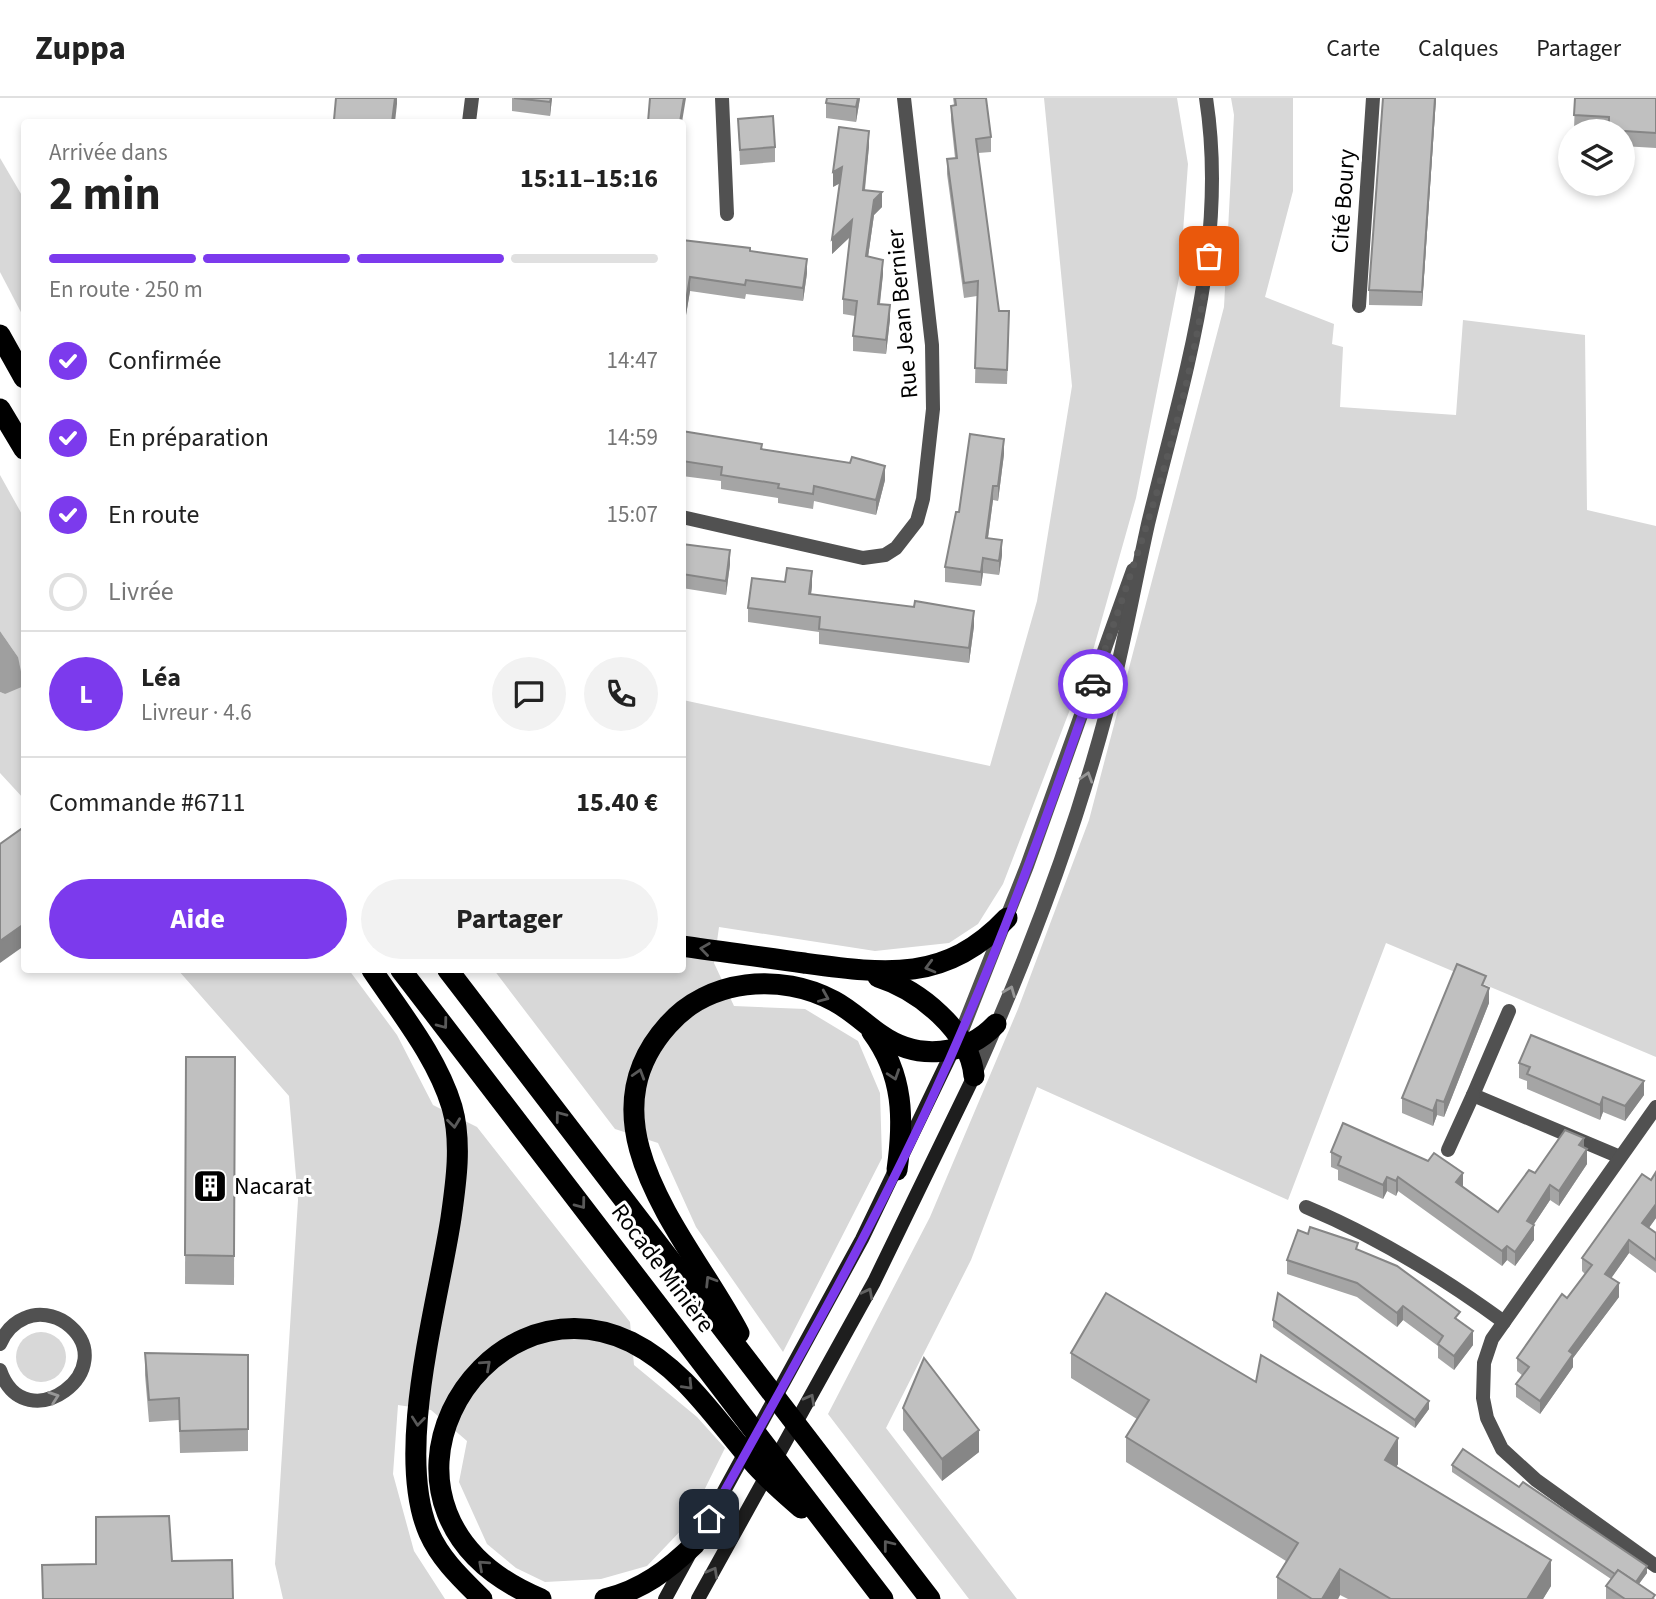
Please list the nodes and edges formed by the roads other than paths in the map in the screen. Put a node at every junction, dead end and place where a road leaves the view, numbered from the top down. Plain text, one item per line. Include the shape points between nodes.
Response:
1 (472, 98) edge
2 (722, 98) edge
3 (904, 98) edge
4 (1206, 98) edge
5 (1373, 98) edge
6 (469, 119) edge
7 (727, 214) dead end
8 (1359, 306) dead end
9 (0, 335) edge
10 (21, 373) edge
11 (0, 408) edge
12 (21, 444) edge
13 (686, 518) edge
14 (1148, 526) junction
15 (1007, 918) junction
16 (686, 947) edge
17 (859, 971) junction
18 (374, 973) edge
19 (403, 973) edge
20 (450, 973) edge
21 (1509, 1011) dead end
22 (859, 1018) junction
23 (996, 1024) junction
24 (959, 1045) junction
25 (974, 1076) junction
26 (1472, 1095) junction
27 (1656, 1107) edge
28 (1448, 1150) dead end
29 (1620, 1157) junction
30 (897, 1170) junction
31 (1306, 1207) dead end
32 (1504, 1322) junction
33 (0, 1344) edge
34 (0, 1370) edge
35 (766, 1384) junction
36 (695, 1544) junction
37 (846, 1550) junction
38 (1656, 1566) edge
39 (482, 1599) edge
40 (541, 1599) edge
41 (605, 1599) edge
42 (665, 1599) edge
43 (698, 1599) edge
44 (883, 1599) edge
45 (930, 1599) edge

1 - 6 street
2 - 7 street
3 - 13 street, Rue Jean Bernier via 934,364 933,409 917,521 896,548 885,555 863,558
4 - 14 street via 1212,190 1206,276
5 - 8 street, Cité Boury
9 - 10 highway
11 - 12 highway
14 - 15 street
23 -> 14 street via 1050,890 1096,748 1135,597
15 -> 17 highway via 982,942 942,964 902,972
15 - 24 street
17 -> 16 highway
17 - 24 highway via 909,992 932,1008
18 -> 39 highway via 429,1057 452,1108 455,1191 420,1399 416,1474 429,1532 449,1565
19 -> 37 highway, Rocade Minière
35 -> 20 highway, Rocade Minière
21 - 26 street
22 - 24 highway via 893,1042 925,1051
22 -> 30 highway via 885,1051 897,1079 902,1128
35 -> 22 highway via 646,1170 633,1129 637,1078 648,1050 671,1021 701,999 734,987 772,984 797,988 835,1002
23 - 24 highway
23 - 25 street
24 - 25 highway
24 - 30 main road
43 -> 25 main road via 907,1219
26 - 28 street
26 - 29 street
27 - 29 street
29 - 32 street
30 - 36 main road
31 - 32 street via 1387,1244
32 - 38 street via 1487,1351 1482,1381 1487,1418 1502,1448 1535,1480
34 -> 33 street via 7,1384 23,1397 42,1401 76,1382 83,1354 71,1327 44,1315 16,1322
45 -> 35 highway, Rocade Minière
36 - 41 highway via 653,1580
36 - 42 main road
40 -> 37 highway via 502,1581 458,1538 443,1501 438,1454 450,1413 473,1377 503,1351 542,1334 594,1331 652,1354 688,1384 753,1463
37 - 44 highway, Rocade Minière

